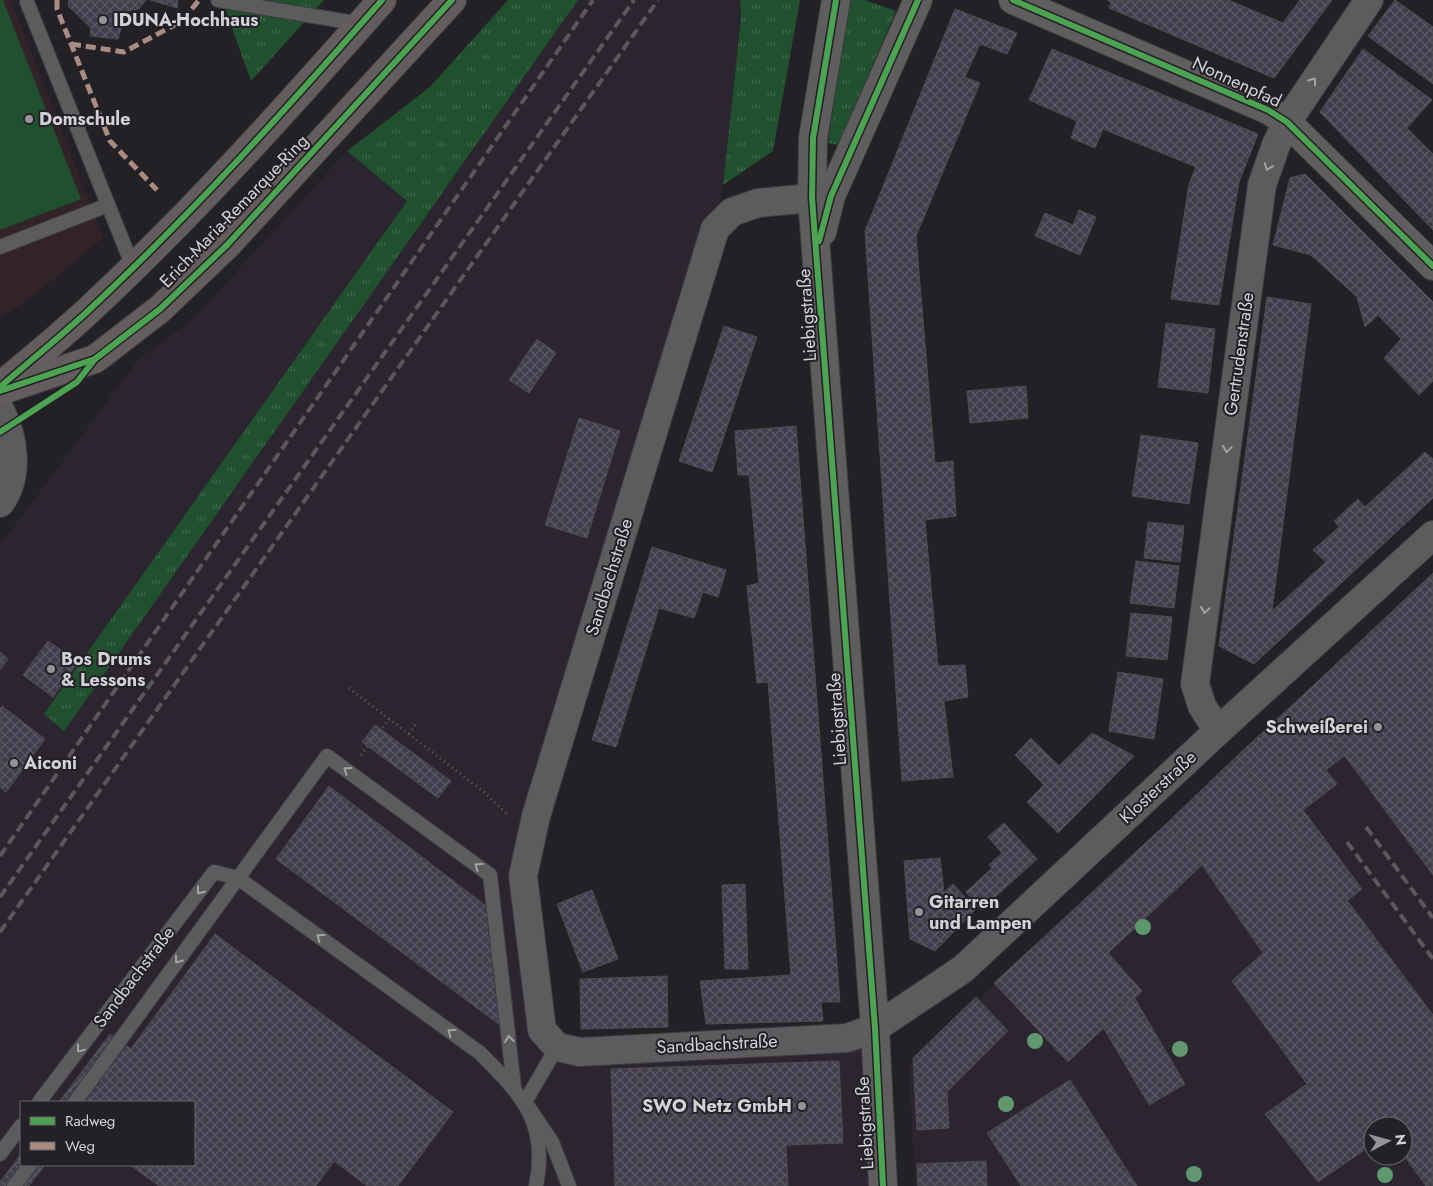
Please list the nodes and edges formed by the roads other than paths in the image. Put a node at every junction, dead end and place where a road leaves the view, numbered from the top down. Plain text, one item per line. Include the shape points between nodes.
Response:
1 (218, 0) edge
2 (382, 0) edge
3 (452, 0) edge
4 (836, 0) edge
5 (918, 0) edge
6 (1013, 0) edge
7 (1369, 0) edge
8 (27, 2) dead end
9 (360, 24) junction
10 (1287, 122) junction
11 (821, 197) junction
12 (108, 205) junction
13 (0, 247) edge
14 (1433, 266) edge
15 (133, 267) junction
16 (0, 387) edge
17 (0, 391) edge
18 (0, 410) edge
19 (0, 503) edge
20 (1433, 535) edge
21 (1218, 731) junction
22 (238, 878) junction
23 (875, 1028) junction
24 (557, 1047) junction
25 (514, 1087) junction
26 (40, 1101) edge
27 (76, 1101) edge
28 (525, 1102) junction
29 (20, 1127) edge
30 (0, 1154) edge
31 (29, 1166) edge
32 (14, 1186) edge
33 (536, 1186) edge
34 (569, 1186) edge
35 (883, 1186) edge

1 - 9 lane
2 - 9 main road, Erich-Maria-Remarque-Ring
3 - 17 main road, Erich-Maria-Remarque-Ring via 227,245 160,309 95,359
4 - 11 street, Liebigstraße via 813,138
5 - 11 street, Liebigstraße
6 - 10 street, Nonnenpfad via 1268,110
10 -> 7 street, Gertrudenstraße
8 - 12 lane
9 - 15 main road, Erich-Maria-Remarque-Ring via 190,210
10 - 14 street, Nonnenpfad
10 -> 21 street, Gertrudenstraße via 1262,185 1195,684 1202,706
11 - 23 street, Liebigstraße via 817,250
11 - 24 street, Sandbachstraße via 758,203 732,212 716,229 531,836 523,876 542,1030
12 - 13 lane
12 - 15 lane
15 - 16 main road, Erich-Maria-Remarque-Ring via 88,311
18 - 19 street via 9,427 14,452 7,493
20 - 21 street, Klosterstraße
21 - 23 street, Klosterstraße via 963,969
25 -> 22 lane via 480,1053
25 -> 22 lane via 490,875 327,756
22 -> 26 lane, Sandbachstraße via 214,872
22 -> 27 lane
23 - 24 street, Sandbachstraße via 847,1038 580,1052
23 - 35 street, Liebigstraße
24 - 28 lane
25 - 28 lane
28 - 33 lane via 537,1134 540,1163
28 - 34 lane via 552,1142
29 - 30 lane
31 - 32 lane

